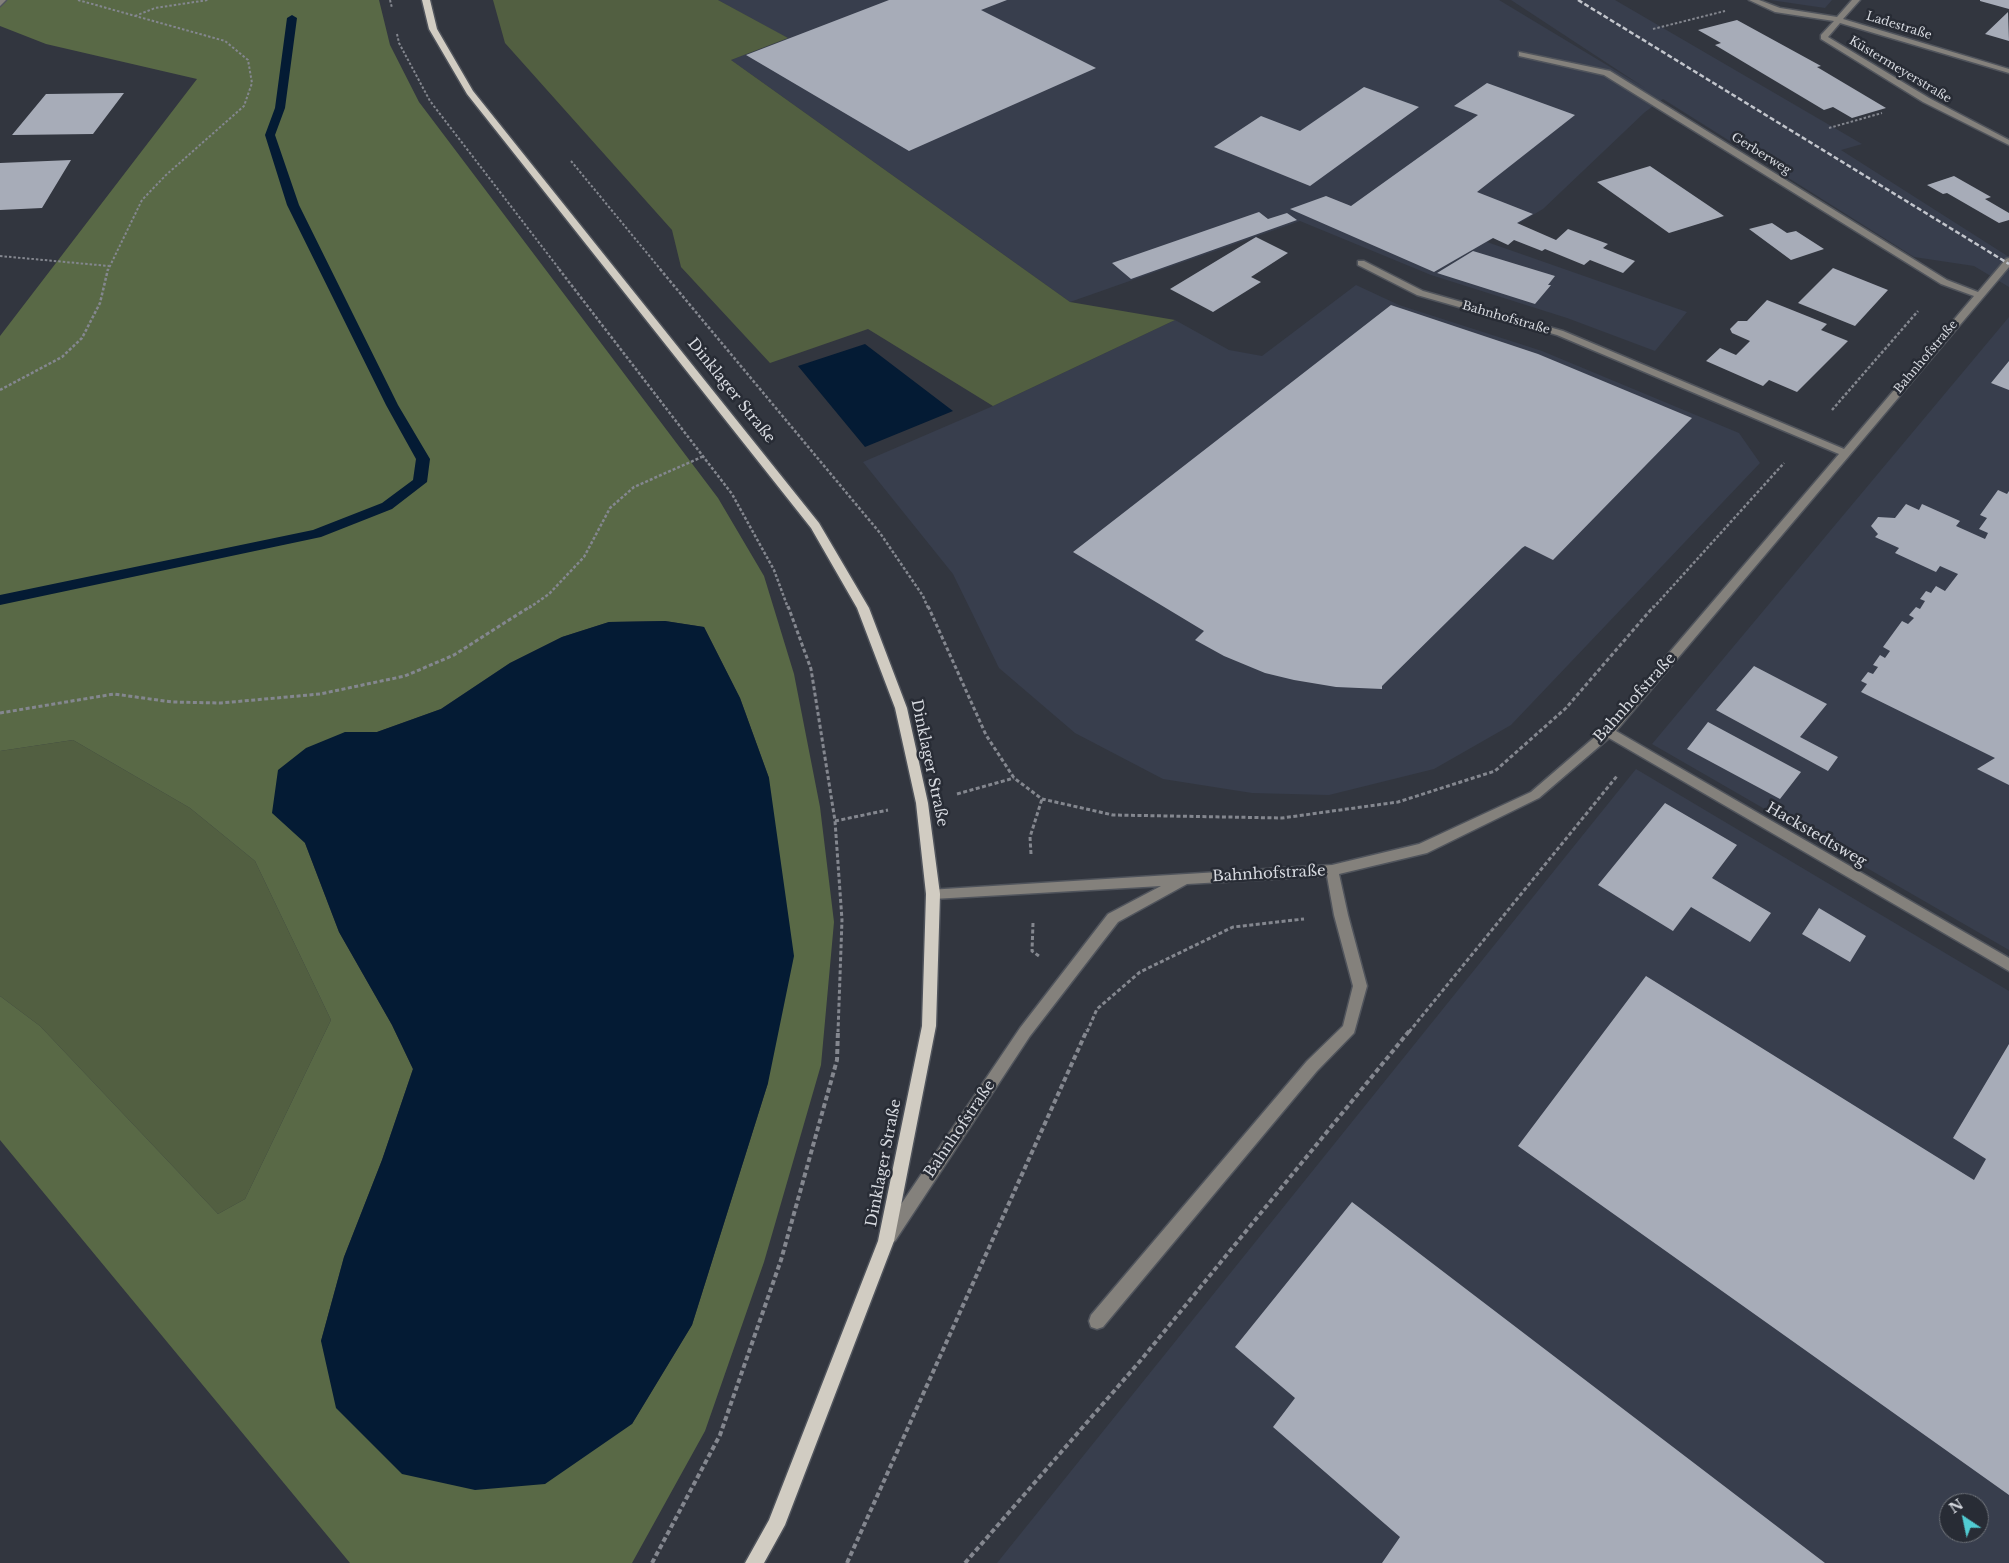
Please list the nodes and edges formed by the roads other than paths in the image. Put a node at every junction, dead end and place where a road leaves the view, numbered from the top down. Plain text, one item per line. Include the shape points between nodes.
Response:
1 (2, 0) edge
2 (426, 0) edge
3 (1856, 0) edge
4 (1756, 1) edge
5 (0, 4) edge
6 (1839, 20) junction
7 (1522, 54) dead end
8 (2009, 71) edge
9 (2009, 143) edge
10 (2009, 261) edge
11 (1361, 263) dead end
12 (1979, 295) junction
13 (1845, 453) junction
14 (1608, 732) junction
15 (1332, 870) junction
16 (1186, 879) junction
17 (933, 894) junction
18 (2009, 965) edge
19 (886, 1241) junction
20 (1097, 1321) dead end
21 (754, 1563) edge

1 - 5 street
2 - 17 main road, Dinklager Straße via 433,28 470,92 815,526 863,608 901,708 922,803
3 - 6 street, Küstermeyerstraße
4 - 6 street, Ladestraße via 1778,10
6 - 8 street, Ladestraße
6 - 9 street, Küstermeyerstraße via 1824,36 1926,100
7 - 12 street, Gerberweg via 1607,73 1944,282
10 - 12 street, Bahnhofstraße
11 - 13 street, Bahnhofstraße via 1420,293 1560,334
12 - 13 street, Bahnhofstraße
13 - 14 street, Bahnhofstraße
14 - 15 street, Bahnhofstraße via 1535,795 1422,849
14 - 18 street, Hackstedtsweg
15 - 16 street, Bahnhofstraße
15 - 20 street via 1360,986 1349,1029 1312,1066
16 - 17 street, Bahnhofstraße
16 - 19 street, Bahnhofstraße via 1113,918 1024,1032
17 - 19 main road, Dinklager Straße via 929,1026
19 - 21 main road, Dinklager Straße via 776,1525

